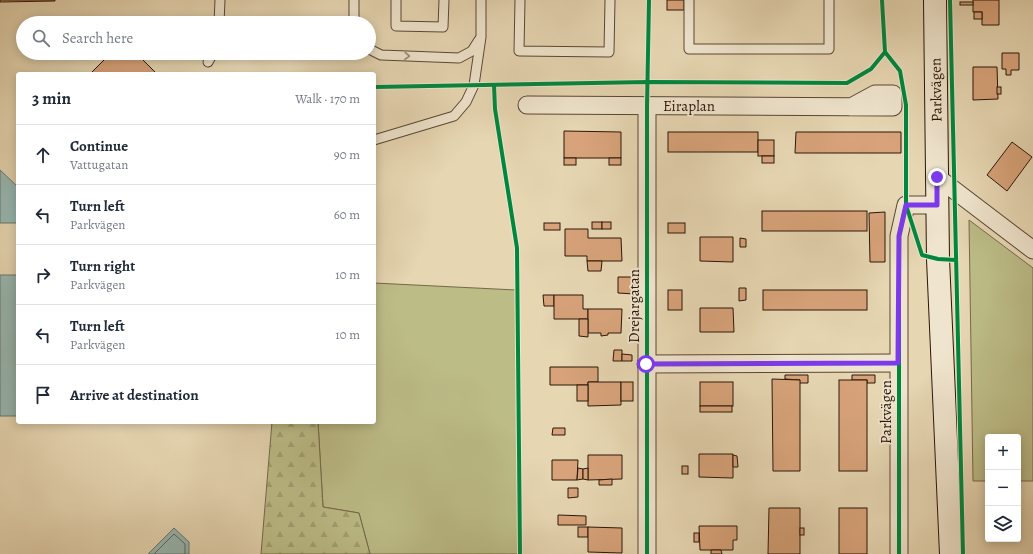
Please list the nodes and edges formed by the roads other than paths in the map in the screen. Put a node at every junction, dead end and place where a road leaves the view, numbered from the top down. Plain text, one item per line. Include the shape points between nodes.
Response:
1 (220, 0) edge
2 (354, 0) edge
3 (396, 0) edge
4 (444, 0) edge
5 (481, 0) edge
6 (520, 0) edge
7 (610, 0) edge
8 (689, 0) edge
9 (829, 0) edge
10 (935, 0) edge
11 (219, 16) edge
12 (354, 16) edge
13 (481, 37) junction
14 (376, 52) edge
15 (527, 105) dead end
16 (647, 106) junction
17 (851, 107) dead end
18 (376, 139) edge
19 (937, 177) junction
20 (937, 205) junction
21 (1033, 250) edge
22 (898, 363) junction
23 (646, 364) junction
24 (647, 554) edge
25 (899, 554) edge
26 (951, 554) edge

1 - 11 lane
2 - 12 lane
3 - 4 lane via 396,26 444,27
5 - 13 lane
6 - 7 lane via 519,51 609,52
8 - 9 lane via 689,49 829,49
10 - 19 main road, Parkvägen
14 -> 13 lane via 381,55 459,58 472,51
13 - 18 lane via 474,85 466,102 454,116
15 - 16 street, Eiraplan
16 - 17 street, Eiraplan
16 - 23 street, Drejargatan
19 - 20 main road, Parkvägen
19 - 21 street
20 - 22 street, Parkvägen via 906,205 899,236
20 - 26 main road, Parkvägen
22 - 23 street
22 - 25 street, Parkvägen
23 - 24 street, Drejargatan

